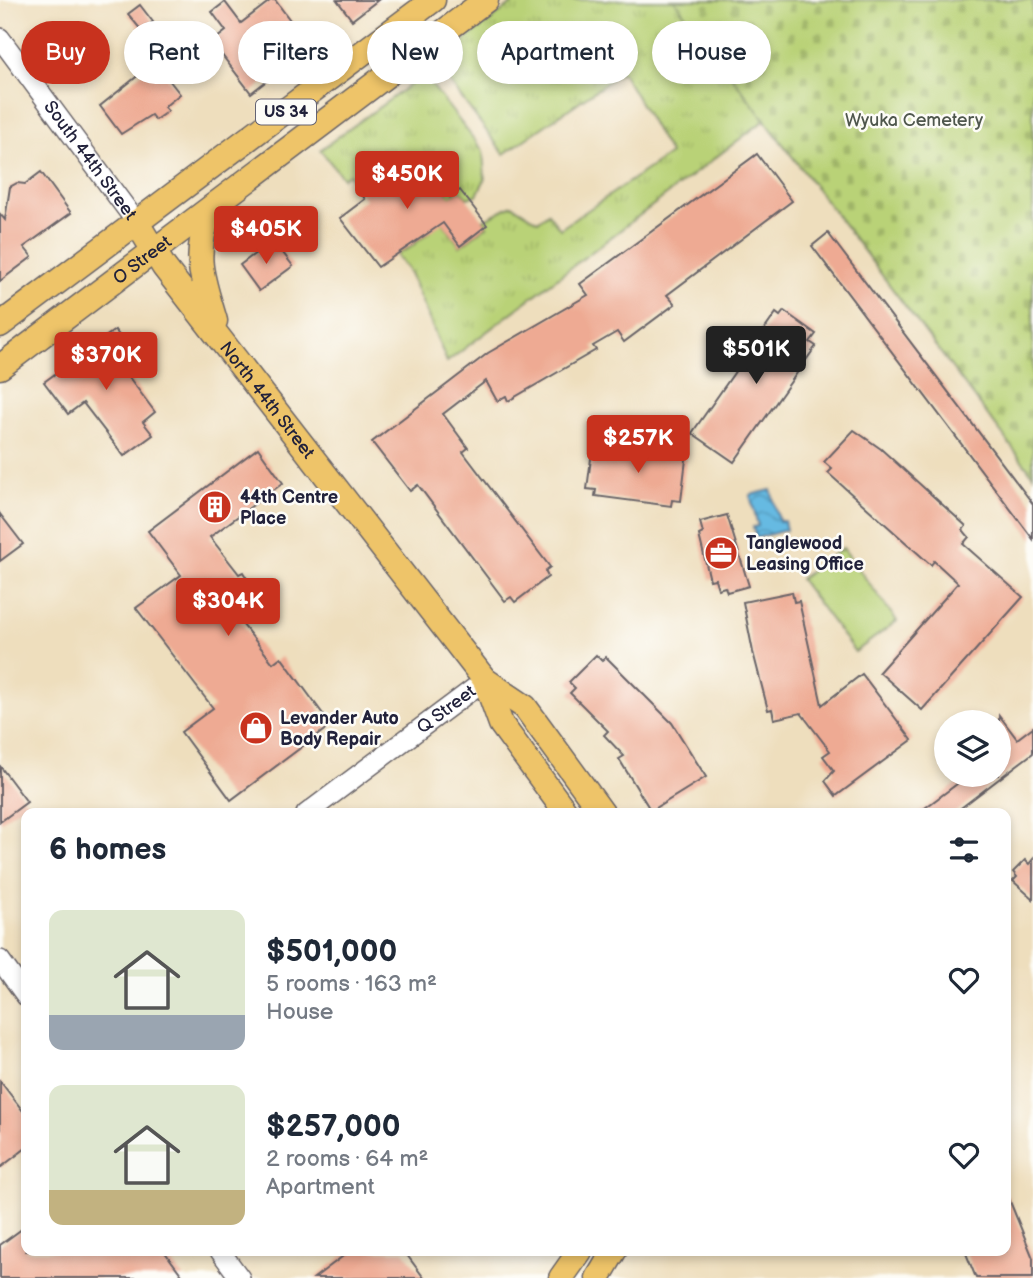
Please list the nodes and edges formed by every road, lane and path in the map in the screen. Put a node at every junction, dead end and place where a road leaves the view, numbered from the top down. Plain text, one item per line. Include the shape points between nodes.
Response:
1 (433, 0) edge
2 (486, 0) edge
3 (0, 38) edge
4 (210, 210) junction
5 (137, 223) junction
6 (156, 252) junction
7 (0, 326) edge
8 (220, 338) junction
9 (0, 367) edge
10 (485, 680) junction
11 (314, 808) edge
12 (563, 808) edge
13 (599, 808) edge
14 (0, 960) edge
15 (21, 989) edge
16 (224, 1256) edge
17 (576, 1256) edge
18 (611, 1256) edge
19 (240, 1278) edge
20 (561, 1278) edge
21 (597, 1278) edge

1 - 5 main road, O Street / US 34
2 - 4 main road, O Street / US 34
3 - 5 street, South 44th Street
4 - 6 main road, O Street / US 34
4 - 8 main road via 199,243 200,261
5 - 6 main road, South 44th Street
5 - 7 main road, O Street / US 34
6 - 8 main road, North 44th Street
6 - 9 main road, O Street / US 34
8 - 10 main road, North 44th Street
10 - 11 street, Q Street
10 - 12 main road, North 44th Street via 500,724
10 - 13 main road, North 44th Street via 524,707
14 - 15 street
16 - 19 street
17 - 20 main road
18 - 21 main road

